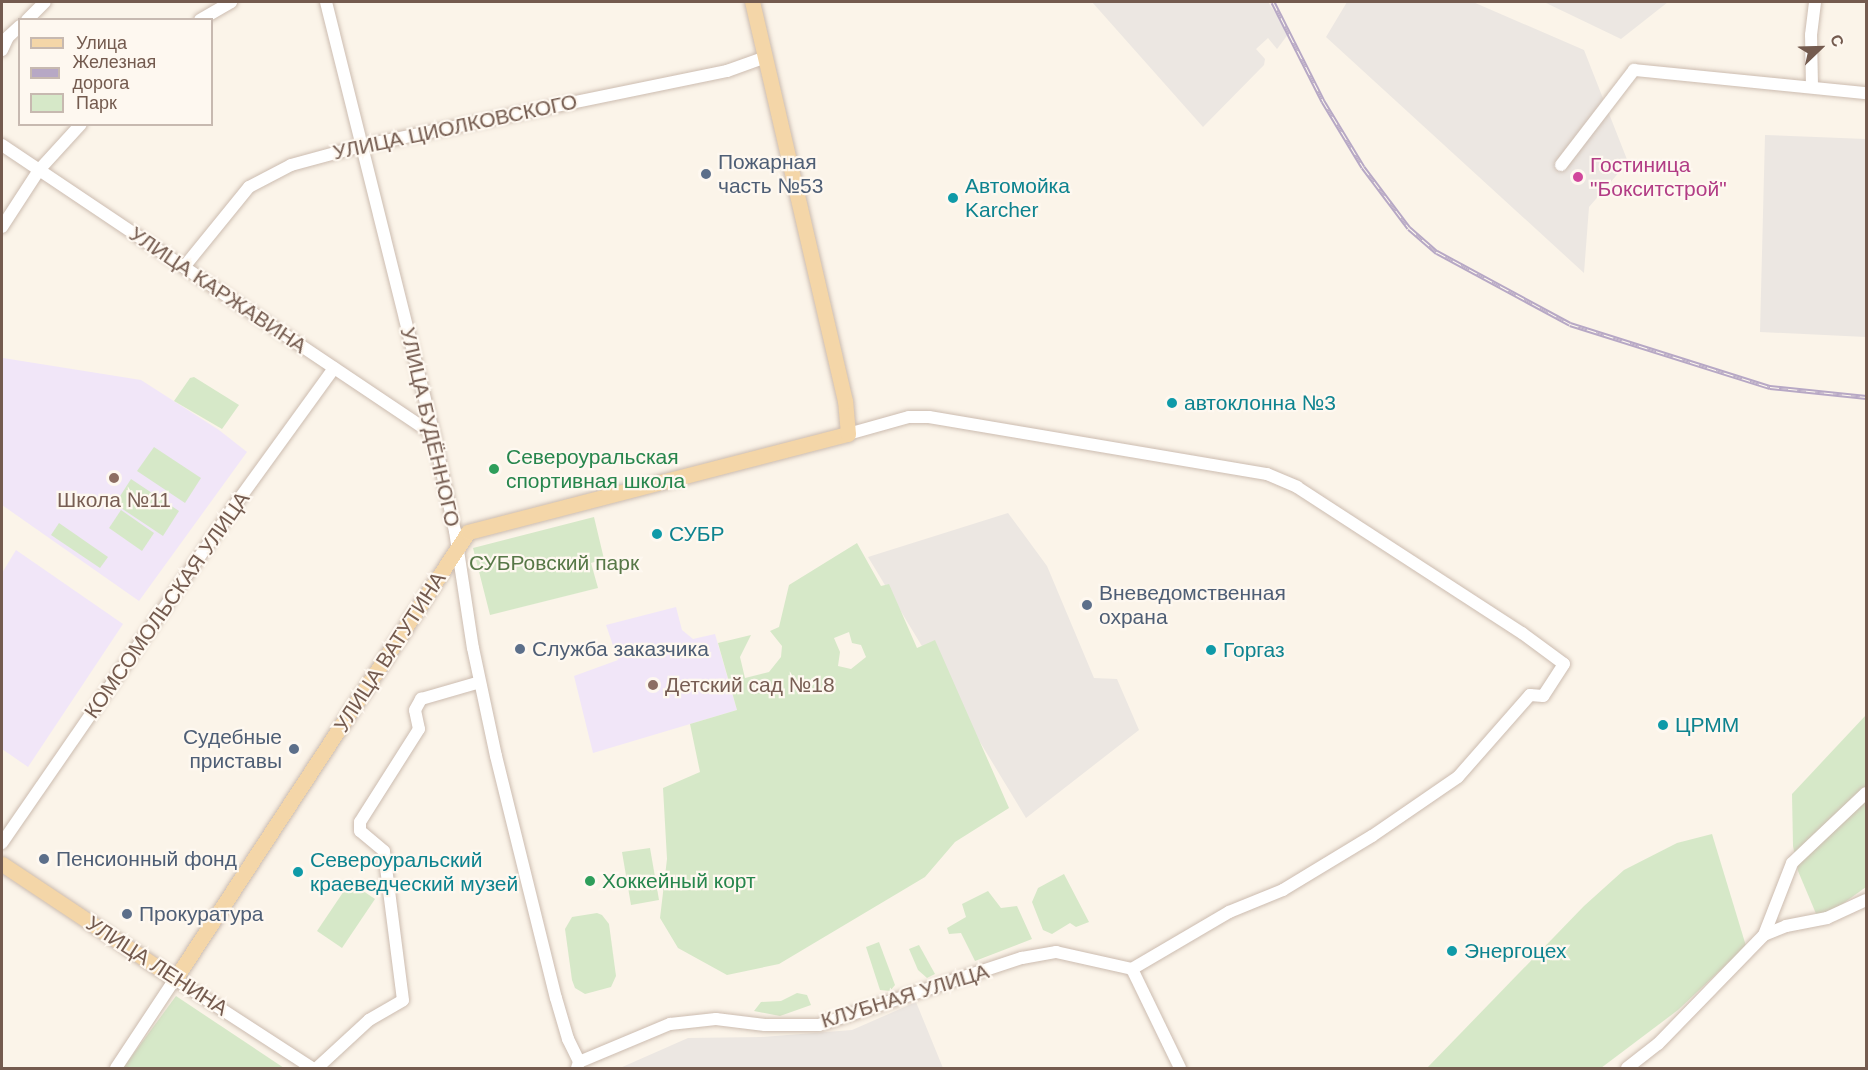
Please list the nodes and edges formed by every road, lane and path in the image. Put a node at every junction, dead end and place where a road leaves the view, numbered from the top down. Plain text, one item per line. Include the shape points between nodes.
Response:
1 (45, 2) edge
2 (231, 2) edge
3 (326, 2) edge
4 (752, 2) edge
5 (1815, 2) edge
6 (29, 18) edge
7 (203, 18) edge
8 (18, 28) edge
9 (2, 50) edge
10 (766, 57) junction
11 (1812, 86) junction
12 (1866, 93) edge
13 (79, 126) edge
14 (2, 145) edge
15 (361, 146) junction
16 (1561, 165) dead end
17 (39, 170) junction
18 (2, 227) edge
19 (184, 267) junction
20 (334, 368) junction
21 (848, 434) junction
22 (434, 435) junction
23 (456, 549) junction
24 (480, 682) junction
25 (1866, 794) edge
26 (2, 843) edge
27 (2, 864) edge
28 (1866, 900) edge
29 (1764, 935) junction
30 (1132, 969) junction
31 (175, 980) junction
32 (578, 1065) edge
33 (116, 1068) edge
34 (312, 1068) edge
35 (317, 1068) edge
36 (1180, 1068) edge
37 (1627, 1068) edge

1 - 6 street
2 - 7 street
3 - 15 street, УЛИЦА БУДЁННОГО
4 - 10 main road
5 - 11 street
8 - 9 street
10 - 15 street, УЛИЦА ЦИОЛКОВСКОГО via 727,71
10 - 21 main road via 845,401
11 - 12 street
11 - 16 street via 1634,70
13 - 17 street
14 - 17 street, УЛИЦА КАРЖАВИНА
15 - 19 street, УЛИЦА ЦИОЛКОВСКОГО via 291,165 249,187
15 - 22 street, УЛИЦА БУДЁННОГО
17 - 18 street
17 - 19 street, УЛИЦА КАРЖАВИНА
19 - 20 street, УЛИЦА КАРЖАВИНА
20 - 22 street, УЛИЦА КАРЖАВИНА
20 - 26 street, КОМСОМОЛЬСКАЯ УЛИЦА
21 - 23 main road, УЛИЦА ВАТУТИНА via 468,532
21 - 30 street via 909,417 929,417 1267,474 1297,487 1564,664 1544,696 1530,695 1458,777 1283,890 1220,917
22 - 23 street, УЛИЦА БУДЁННОГО
23 - 24 street, УЛИЦА БУДЁННОГО
23 - 31 main road, УЛИЦА ВАТУТИНА
24 - 32 street, УЛИЦА БУДЁННОГО via 556,998
24 - 35 street via 421,699 415,710 419,729 360,822 360,831 384,851 404,1000 369,1020
25 - 29 street via 1792,862
27 - 31 main road, УЛИЦА ЛЕНИНА
28 - 29 street via 1827,918
29 - 37 street via 1658,1044
30 - 32 street, КЛУБНАЯ УЛИЦА via 1056,952 1022,958 819,1025 765,1025 716,1019 670,1024
30 - 36 street
31 - 33 street, УЛИЦА ВАТУТИНА
31 - 34 street, УЛИЦА ЛЕНИНА

